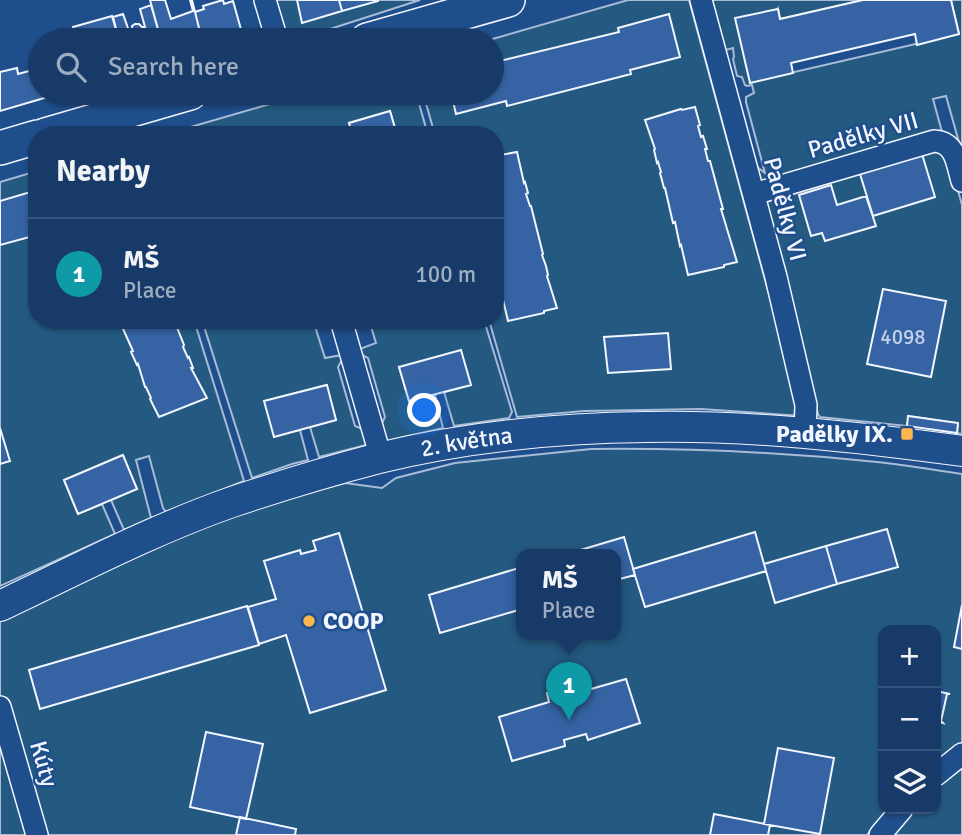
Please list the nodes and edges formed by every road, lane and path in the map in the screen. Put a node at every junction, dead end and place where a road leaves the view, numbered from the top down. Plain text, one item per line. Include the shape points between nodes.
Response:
1 (265, 0) edge
2 (508, 0) edge
3 (701, 0) edge
4 (273, 28) edge
5 (410, 28) edge
6 (149, 105) edge
7 (77, 126) edge
8 (28, 140) edge
9 (0, 148) edge
10 (962, 181) edge
11 (754, 194) junction
12 (344, 329) edge
13 (805, 434) junction
14 (962, 452) edge
15 (381, 458) junction
16 (0, 606) edge
17 (0, 707) edge
18 (962, 754) edge
19 (941, 771) edge
20 (898, 814) edge
21 (37, 835) edge
22 (880, 835) edge

1 - 4 street
2 - 5 main road
3 - 11 street, Padělky VI
6 - 7 main road
8 - 9 main road
10 - 11 street, Padělky VII via 951,148 934,141
11 - 13 street, Padělky VI via 806,405
12 - 15 street
13 - 14 street, 2. května
13 - 15 street, 2. května via 649,427 567,430
15 - 16 street, 2. května via 177,523
17 - 21 street, Kúty
18 - 19 street
20 - 22 street

